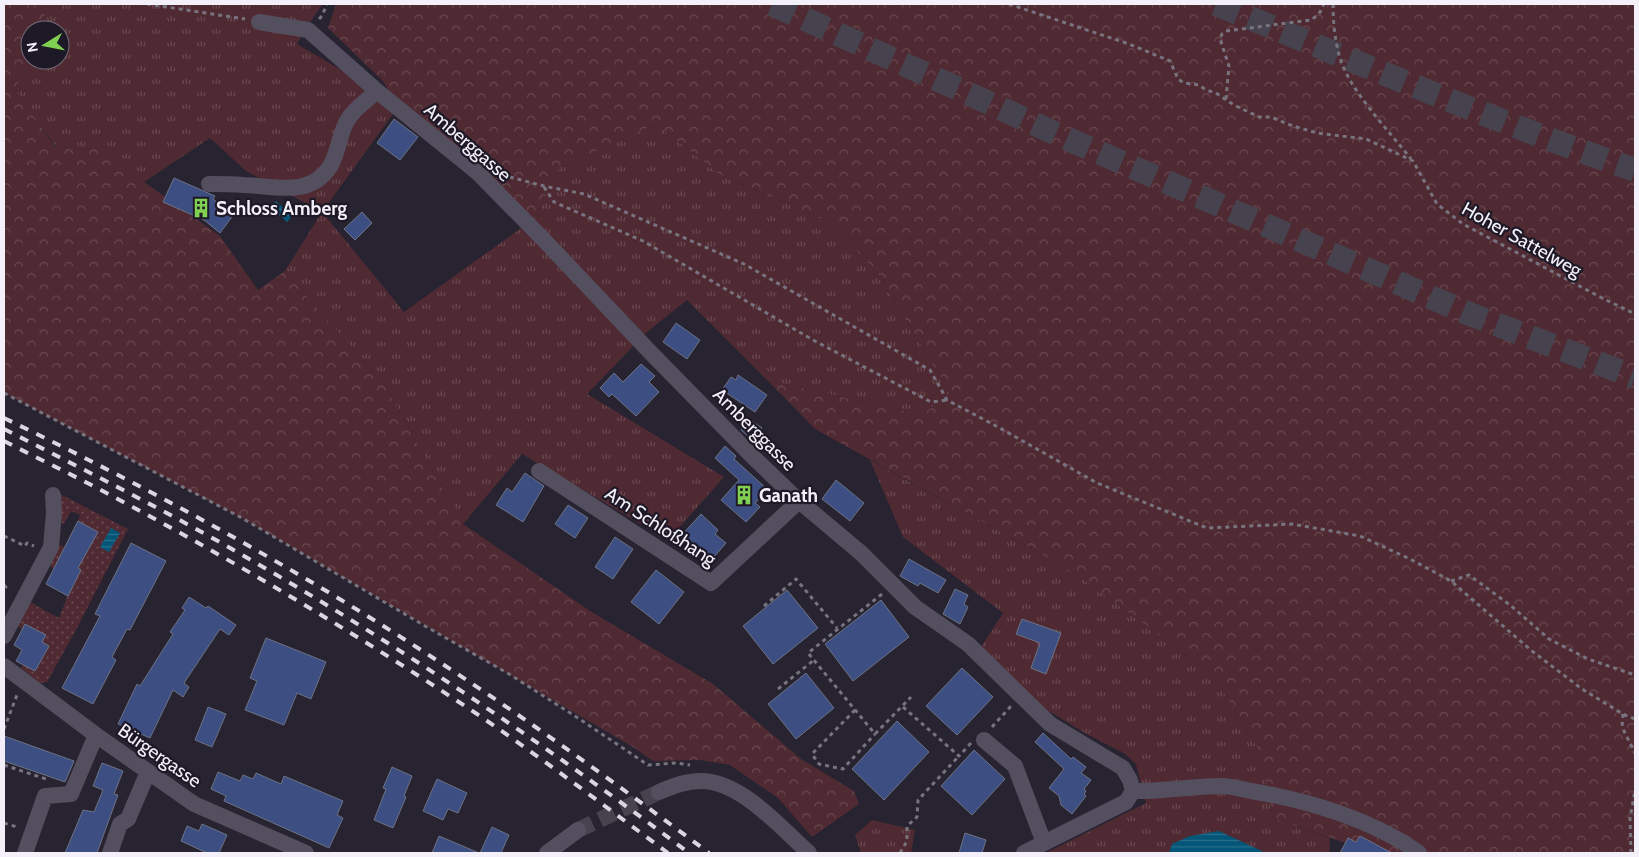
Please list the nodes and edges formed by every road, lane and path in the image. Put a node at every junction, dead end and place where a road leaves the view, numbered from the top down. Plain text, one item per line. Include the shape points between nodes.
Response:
1 (147, 4) edge
2 (1009, 4) edge
3 (1324, 4) edge
4 (1333, 4) edge
5 (259, 22) joint
6 (377, 91) junction
7 (1226, 99) junction
8 (1413, 161) junction
9 (477, 172) junction
10 (209, 184) dead end
11 (544, 186) junction
12 (1635, 314) edge
13 (4, 393) edge
14 (947, 400) junction
15 (539, 471) dead end
16 (53, 495) dead end
17 (799, 501) junction
18 (4, 536) edge
19 (38, 548) dead end
20 (1451, 581) junction
21 (893, 585) junction
22 (4, 586) edge
23 (4, 592) edge
24 (764, 606) dead end
25 (836, 628) junction
26 (4, 636) edge
27 (814, 660) junction
28 (4, 666) edge
29 (1635, 675) edge
30 (22, 680) junction
31 (778, 689) dead end
32 (1021, 696) junction
33 (911, 697) dead end
34 (903, 707) junction
35 (855, 710) junction
36 (1623, 714) junction
37 (1635, 719) edge
38 (988, 724) dead end
39 (4, 730) edge
40 (876, 734) junction
41 (96, 735) junction
42 (980, 739) joint
43 (1635, 753) edge
44 (959, 756) junction
45 (699, 765) dead end
46 (4, 766) edge
47 (148, 772) junction
48 (47, 780) dead end
49 (1133, 791) junction
50 (659, 792) tunnel mouth
51 (1635, 792) edge
52 (578, 830) tunnel mouth
53 (1044, 843) junction
54 (25, 853) edge
55 (110, 853) edge
56 (306, 853) edge
57 (547, 853) edge
58 (809, 853) edge
59 (900, 853) edge
60 (1024, 853) edge
61 (1418, 853) edge
62 (1631, 853) edge

1 - 5 path
2 - 7 path via 1170,61 1178,79 1199,85
3 - 7 path via 1311,20 1222,34 1220,39 1230,66
4 - 8 path, Hoher Sattelweg via 1333,26 1341,62 1355,88
5 - 6 street, Amberggasse via 308,30
6 - 9 street, Amberggasse
6 - 10 street via 346,124 331,165 319,180 285,189
7 - 8 path via 1259,117 1271,117 1317,133 1366,139
8 - 12 path, Hoher Sattelweg via 1437,204 1462,224
9 - 11 path via 492,172
9 - 17 street, Amberggasse
11 - 14 path via 554,202 643,241 813,340 931,402
11 - 14 path via 584,194 744,264 930,370
13 - 45 path via 242,518 509,674 648,765
14 - 20 path via 1097,483 1207,528 1292,524 1360,536
15 - 17 street, Am Schloßhang via 711,583
16 - 26 street via 52,548
17 - 21 street, Amberggasse via 861,553
18 - 19 path
20 - 29 path via 1469,574 1510,604 1549,639 1588,659
20 - 36 path via 1532,651 1582,689
21 - 25 path
21 - 32 street, Amberggasse via 915,607 968,644
22 - 23 path
24 - 25 path via 796,579
25 - 27 path via 808,652
27 - 31 path
27 - 35 path
28 - 30 street, Bürgergasse
30 - 39 path
30 - 41 street, Bürgergasse
32 - 38 path via 993,728
32 - 49 street, Amberggasse via 1050,724 1123,768
33 - 34 path
34 - 40 path
34 - 44 path
35 - 40 path
35 - 40 path via 812,754 818,764 843,769
36 - 37 path
36 - 43 path via 1622,727
41 - 47 street, Bürgergasse
41 - 54 street via 71,794 45,796
42 - 44 path
42 - 53 street via 1015,766
44 - 59 path via 918,800 917,817 907,826 908,840
46 - 48 path
47 - 55 street via 128,819 120,824
47 - 56 street, Bürgergasse via 194,804
49 - 53 street via 1126,802
49 - 61 street via 1222,786 1282,796 1356,820 1399,839
50 - 58 street via 687,782 718,784 746,798
51 - 62 path via 1630,818
52 - 57 street
53 - 60 street

